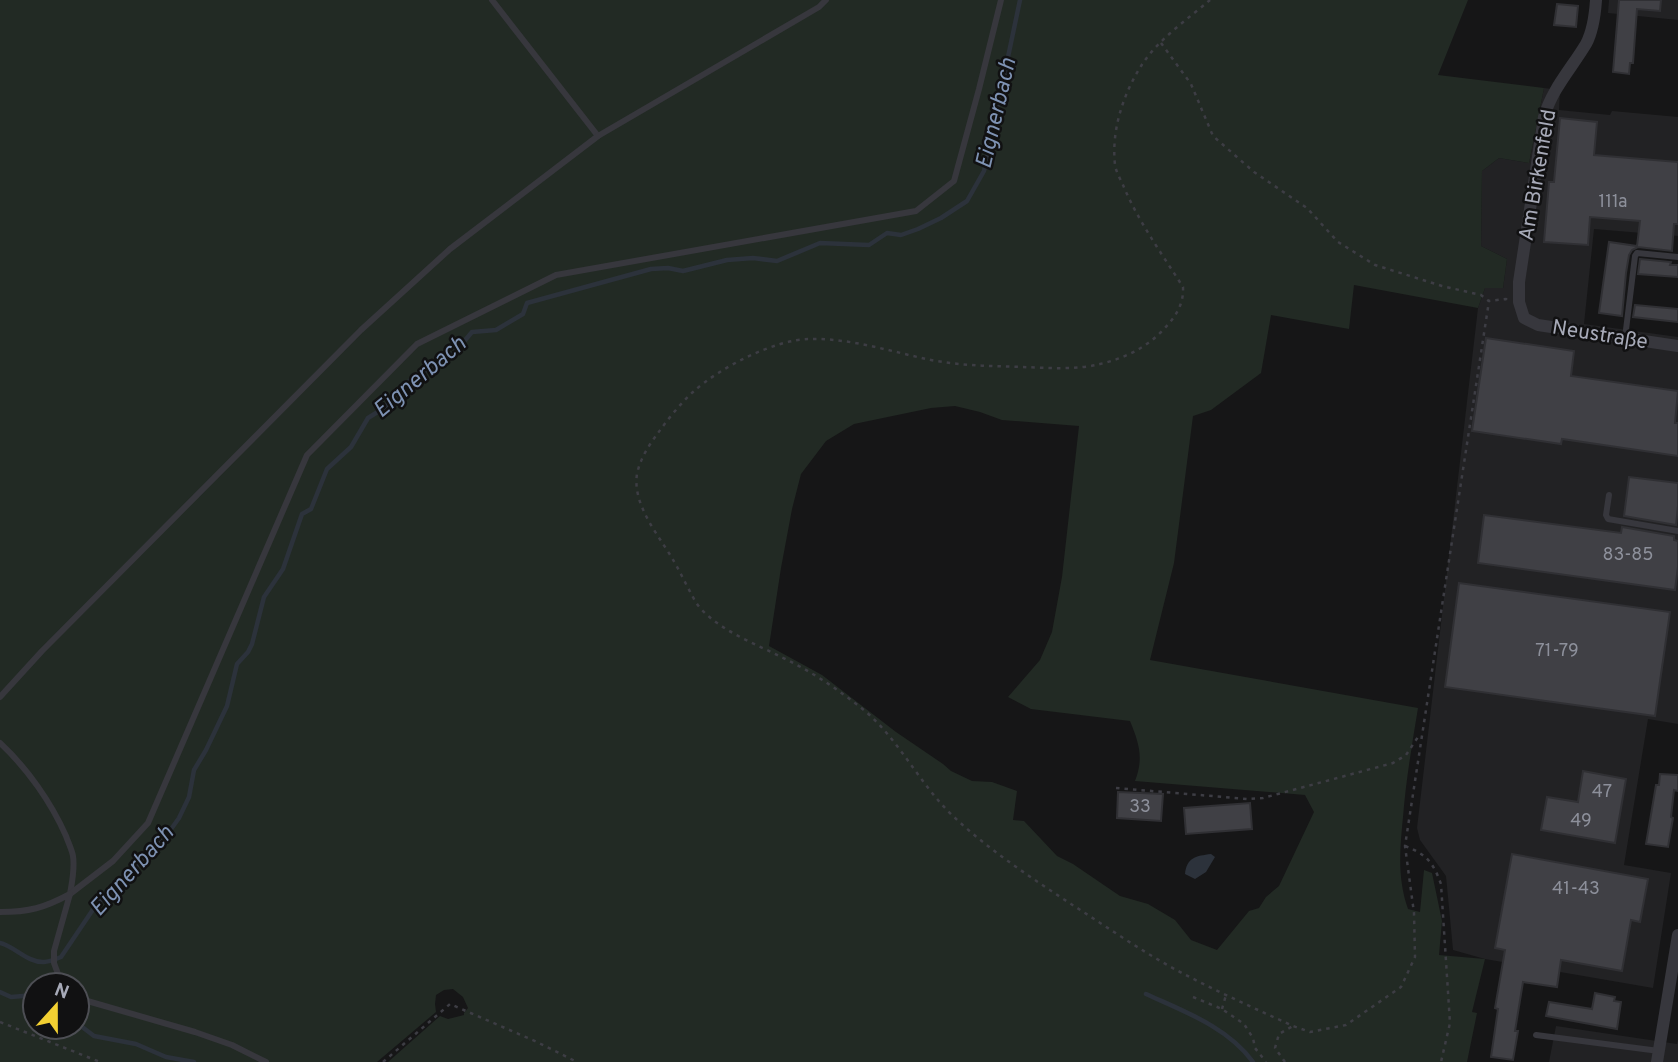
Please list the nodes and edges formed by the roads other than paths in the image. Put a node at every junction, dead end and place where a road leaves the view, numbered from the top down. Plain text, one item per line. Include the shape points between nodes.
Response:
1 (492, 0) edge
2 (826, 0) edge
3 (1001, 0) edge
4 (1596, 0) edge
5 (598, 136) junction
6 (1678, 257) edge
7 (1524, 318) joint
8 (1625, 338) junction
9 (1678, 346) edge
10 (1609, 495) dead end
11 (1678, 531) edge
12 (0, 698) edge
13 (0, 743) edge
14 (70, 894) junction
15 (0, 912) edge
16 (1678, 934) edge
17 (57, 971) edge
18 (91, 1002) edge
19 (1536, 1035) dead end
20 (1658, 1057) edge
21 (267, 1062) edge

1 - 5 lane
2 - 5 lane
3 - 14 lane via 954,181 916,211 555,275 417,344 307,455 148,823 113,861
4 - 7 street, Am Birkenfeld via 1586,44 1548,102 1544,117 1519,282
5 - 12 lane via 450,249 360,330
6 - 8 lane via 1634,256
7 - 8 street, Neustraße
8 - 9 street, Neustraße
10 - 11 lane via 1608,519
13 - 14 lane via 47,801 63,830 73,854
14 - 15 lane via 48,906
14 - 17 lane via 54,951
16 - 20 street
18 - 21 lane via 195,1032
19 - 20 lane

